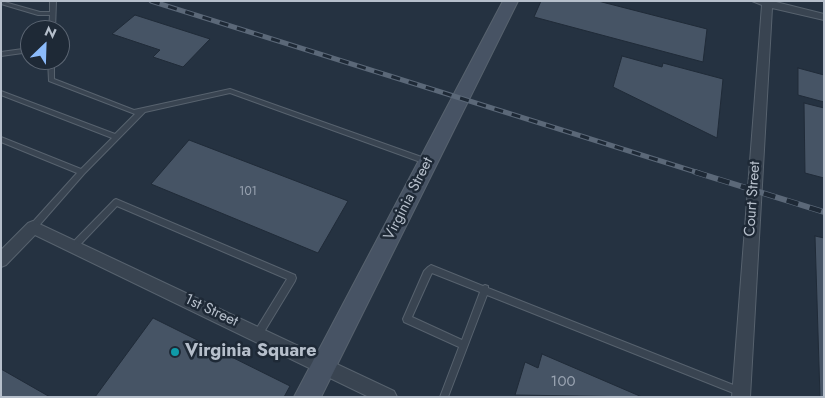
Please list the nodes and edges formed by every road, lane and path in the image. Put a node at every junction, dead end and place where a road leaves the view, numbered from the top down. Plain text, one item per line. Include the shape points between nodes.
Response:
1 (53, 1) edge
2 (511, 1) edge
3 (1, 2) edge
4 (764, 2) edge
5 (53, 13) junction
6 (824, 17) edge
7 (53, 20) edge
8 (20, 51) edge
9 (1, 54) edge
10 (52, 70) edge
11 (1, 93) edge
12 (143, 110) junction
13 (116, 137) junction
14 (1, 139) edge
15 (429, 162) junction
16 (82, 172) junction
17 (33, 227) junction
18 (74, 246) junction
19 (1, 260) edge
20 (485, 289) junction
21 (258, 334) junction
22 (464, 345) junction
23 (324, 365) junction
24 (741, 395) edge
25 (307, 397) edge
26 (388, 397) edge
27 (444, 397) edge

1 - 5 lane
2 - 15 main road, Virginia Street
3 - 5 lane via 40,14
4 - 6 street
4 - 24 street, Court Street
5 - 7 lane
8 - 9 lane
10 - 12 lane via 51,80 134,112
11 - 13 lane
12 - 13 lane
12 - 15 lane via 230,91
13 - 16 lane
14 - 16 lane
15 - 23 main road, Virginia Street
16 - 17 lane
17 - 18 street, 1st Street
17 - 19 street
18 - 21 street, 1st Street
18 - 21 lane via 116,202 292,278
20 - 22 lane
20 - 22 lane via 432,269 407,315 410,321
20 - 24 lane
21 - 23 street, 1st Street
22 - 27 lane
23 - 25 main road, Virginia Street
23 - 26 street, 1st Street

